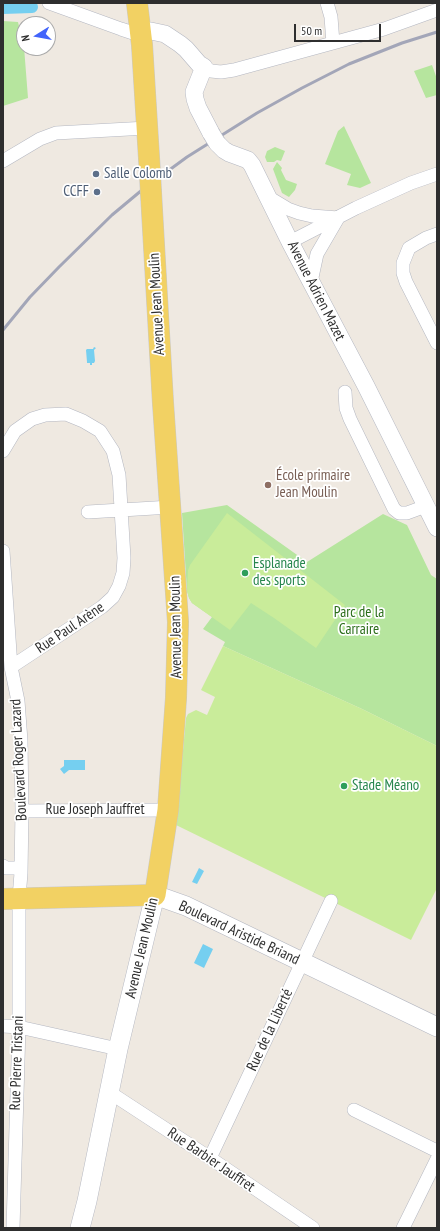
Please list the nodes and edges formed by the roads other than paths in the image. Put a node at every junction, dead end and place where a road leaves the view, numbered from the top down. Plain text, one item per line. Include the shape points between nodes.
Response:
1 (49, 3) edge
2 (137, 3) edge
3 (327, 3) edge
4 (437, 10) edge
5 (141, 38) junction
6 (333, 43) junction
7 (204, 68) junction
8 (147, 128) junction
9 (3, 161) edge
10 (437, 174) edge
11 (268, 197) junction
12 (338, 218) junction
13 (437, 234) edge
14 (290, 242) junction
15 (311, 282) junction
16 (437, 343) edge
17 (345, 392) dead end
18 (3, 451) edge
19 (426, 506) junction
20 (170, 507) junction
21 (121, 510) junction
22 (88, 512) dead end
23 (437, 528) edge
24 (3, 551) edge
25 (11, 667) junction
26 (168, 810) junction
27 (22, 811) junction
28 (3, 866) edge
29 (22, 868) junction
30 (155, 895) junction
31 (11, 898) edge
32 (331, 901) dead end
33 (302, 962) junction
34 (3, 1026) edge
35 (19, 1027) junction
36 (437, 1027) edge
37 (118, 1049) junction
38 (109, 1092) junction
39 (354, 1110) dead end
40 (9, 1128) edge
41 (437, 1151) edge
42 (210, 1158) junction
43 (437, 1159) edge
44 (87, 1201) junction
45 (13, 1228) edge
46 (80, 1228) edge
47 (89, 1228) edge
48 (313, 1228) edge
49 (403, 1228) edge

1 - 5 street
2 - 5 main road, Avenue Jean Moulin
3 - 6 street
4 - 6 street via 384,29
5 - 7 street via 180,44
5 - 8 main road, Avenue Jean Moulin
6 - 7 street via 234,70 221,72
7 - 11 street, Avenue Adrien Mazet via 194,92 198,108 214,138 224,150 248,160 252,165
8 - 9 street via 56,133 40,139
8 - 20 main road, Avenue Jean Moulin
10 - 12 street via 411,183
11 - 12 street via 299,213
11 - 14 street, Avenue Adrien Mazet
12 - 14 street
12 - 15 street via 317,254
13 - 16 street via 409,248 403,263 403,273
14 - 15 street, Avenue Adrien Mazet
15 - 19 street, Avenue Adrien Mazet
17 - 19 street via 350,419 394,508 399,513 406,513
18 - 21 street via 15,431 32,419 45,415 66,414 83,421 100,431 113,451 119,475
19 - 23 street, Avenue Adrien Mazet
20 - 21 street
20 - 26 main road, Avenue Jean Moulin via 178,622 176,698
21 - 22 street
21 - 25 street, Rue Paul Arène via 123,573 113,597 102,607
24 - 25 street, Boulevard Roger Lazard
25 - 27 street, Boulevard Roger Lazard via 18,701 21,740
26 - 27 street, Rue Joseph Jauffret
26 - 30 main road, Avenue Jean Moulin
27 - 29 street, Boulevard Roger Lazard
28 - 29 street
29 - 31 street, Boulevard Roger Lazard
30 - 31 main road, Boulevard Aristide Briand
30 - 33 main road, Boulevard Aristide Briand via 186,906
30 - 37 main road, Avenue Jean Moulin
31 - 35 street, Rue Pierre Tristani
32 - 33 street, Rue de la Liberté
33 - 36 main road, Boulevard Aristide Briand
33 - 42 street, Rue de la Liberté
34 - 35 street
35 - 37 street
35 - 40 street, Rue Pierre Tristani
37 - 38 main road, Avenue Jean Moulin
38 - 42 street, Rue Barbier Jauffret
38 - 44 main road, Avenue Jean Moulin
39 - 41 street
40 - 45 street, Rue Pierre Tristani
42 - 48 street, Rue Barbier Jauffret
43 - 49 street
44 - 46 main road, Avenue Jean Moulin
44 - 47 main road, Avenue Jean Moulin

